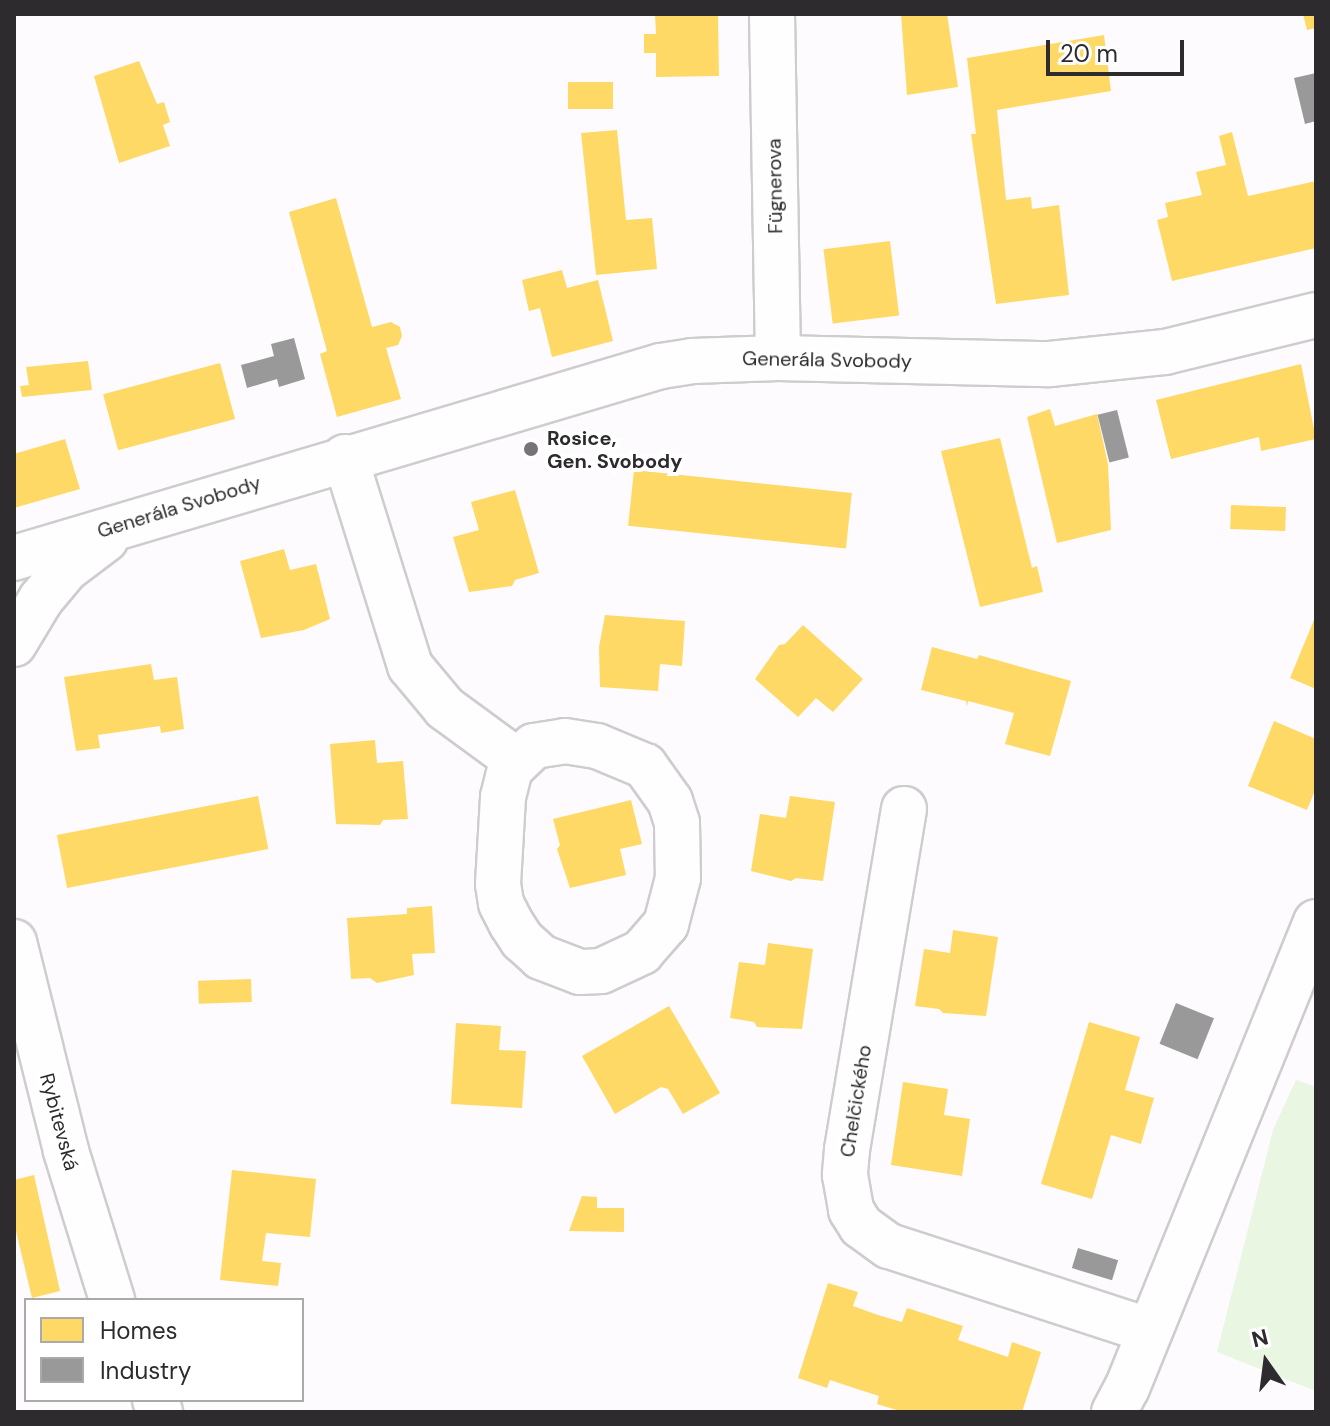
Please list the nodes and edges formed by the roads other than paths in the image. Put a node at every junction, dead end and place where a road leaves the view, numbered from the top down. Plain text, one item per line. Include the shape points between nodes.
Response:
1 (772, 14) edge
2 (1316, 315) edge
3 (778, 358) junction
4 (345, 457) junction
5 (173, 508) junction
6 (14, 558) edge
7 (14, 644) edge
8 (516, 760) junction
9 (904, 809) dead end
10 (1316, 922) edge
11 (14, 942) edge
12 (111, 1298) edge
13 (1150, 1331) junction
14 (1114, 1412) edge

1 - 3 street, Fügnerova
2 - 3 street, Generála Svobody via 1165,352 1050,364
3 - 4 street, Generála Svobody via 661,366
4 - 5 street, Generála Svobody
4 - 8 street via 410,666 445,708
5 - 6 street, Generála Svobody
5 - 7 street via 118,532 65,570
8 - 8 street via 503,797 498,884 511,923 522,940 558,966 601,971 623,964 654,939 673,904 680,852 670,801 645,766 597,746 548,742
9 - 13 street, Chelčického via 847,1150 851,1210 861,1226 889,1246
10 - 13 street
11 - 12 street, Rybitevská via 66,1151
13 - 14 street

